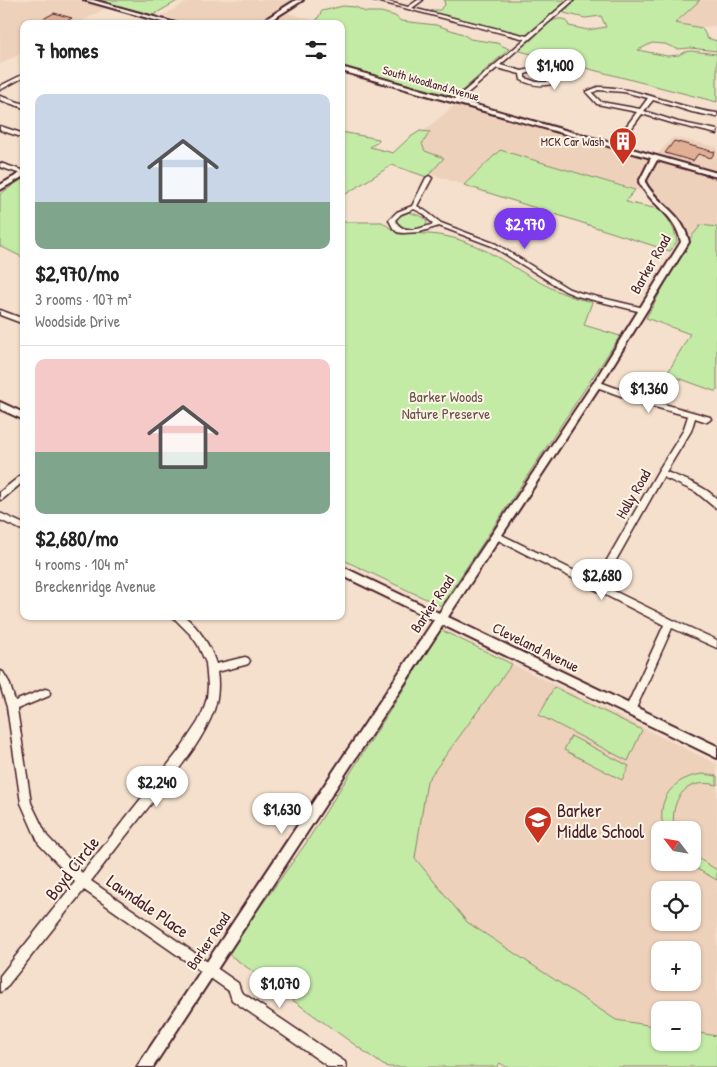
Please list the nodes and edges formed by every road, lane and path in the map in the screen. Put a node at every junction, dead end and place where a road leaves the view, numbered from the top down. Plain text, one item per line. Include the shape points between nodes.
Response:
1 (87, 0) edge
2 (300, 0) edge
3 (375, 0) edge
4 (421, 0) edge
5 (572, 0) edge
6 (409, 8) junction
7 (161, 20) edge
8 (268, 20) edge
9 (528, 38) junction
10 (496, 66) junction
11 (345, 70) edge
12 (522, 73) junction
13 (20, 77) edge
14 (0, 88) edge
15 (652, 97) junction
16 (0, 98) edge
17 (456, 101) junction
18 (20, 105) edge
19 (640, 111) junction
20 (694, 111) junction
21 (717, 115) edge
22 (683, 124) junction
23 (0, 128) edge
24 (717, 132) edge
25 (20, 135) edge
26 (611, 145) junction
27 (655, 157) junction
28 (0, 165) edge
29 (20, 172) edge
30 (20, 175) edge
31 (717, 175) edge
32 (429, 178) dead end
33 (0, 188) edge
34 (414, 207) junction
35 (438, 224) junction
36 (642, 310) junction
37 (0, 312) edge
38 (20, 320) edge
39 (597, 384) junction
40 (0, 405) edge
41 (20, 415) edge
42 (692, 416) junction
43 (707, 419) dead end
44 (661, 473) junction
45 (20, 480) edge
46 (0, 497) edge
47 (717, 505) edge
48 (0, 516) edge
49 (20, 526) edge
50 (497, 536) junction
51 (345, 572) edge
52 (597, 585) junction
53 (442, 619) junction
54 (183, 620) edge
55 (670, 623) junction
56 (717, 644) edge
57 (245, 661) dead end
58 (214, 669) junction
59 (0, 675) edge
60 (45, 693) dead end
61 (12, 707) junction
62 (630, 710) junction
63 (717, 752) edge
64 (83, 882) junction
65 (209, 970) junction
66 (0, 986) edge
67 (144, 1067) edge
68 (340, 1067) edge

1 - 7 street
2 - 8 street
3 - 6 street
4 - 6 street
5 - 9 street
6 - 9 street
9 - 10 street
10 - 12 street
10 - 17 street
11 - 17 street, South Woodland Avenue
12 - 12 street via 523,79 538,84 549,83 552,78 542,70
13 - 14 street
15 - 19 street
15 - 19 street via 603,88 589,92 599,103
15 - 20 street
16 - 18 street
17 - 26 street, South Woodland Avenue
19 - 22 street
19 - 26 street
20 - 21 street
20 - 22 street
22 - 24 street
23 - 25 street
26 - 27 street, South Woodland Avenue
27 - 31 street, South Woodland Avenue
27 - 36 street, Barker Road via 642,182 645,189 676,218 685,242
28 - 29 street
30 - 33 street
32 - 34 street
34 - 35 street
34 - 35 street via 394,217 394,226 416,232
35 - 36 street via 494,245 567,290
36 - 39 street, Barker Road
37 - 38 street
39 - 42 street
39 - 50 street, Barker Road
40 - 41 street
42 - 43 street
42 - 44 street, Holly Road via 687,432
44 - 47 street via 700,490
44 - 52 street, Holly Road
45 - 46 street
48 - 49 street
50 - 52 street
50 - 53 street, Barker Road
51 - 53 street, Cleveland Avenue
52 - 55 street
53 - 62 street, Cleveland Avenue
53 - 65 street, Barker Road
54 - 58 street, Boyd Circle via 202,641
55 - 56 street
55 - 62 street
57 - 58 street
58 - 64 street, Boyd Circle via 212,699 197,733
59 - 61 street, Lawndale Place
60 - 61 street
61 - 64 street, Lawndale Place via 26,802 43,840
62 - 63 street, Cleveland Avenue
64 - 65 street, Lawndale Place
64 - 66 street, Boyd Circle
65 - 67 street, Barker Road
65 - 68 street, Lawndale Place via 234,987 236,996

